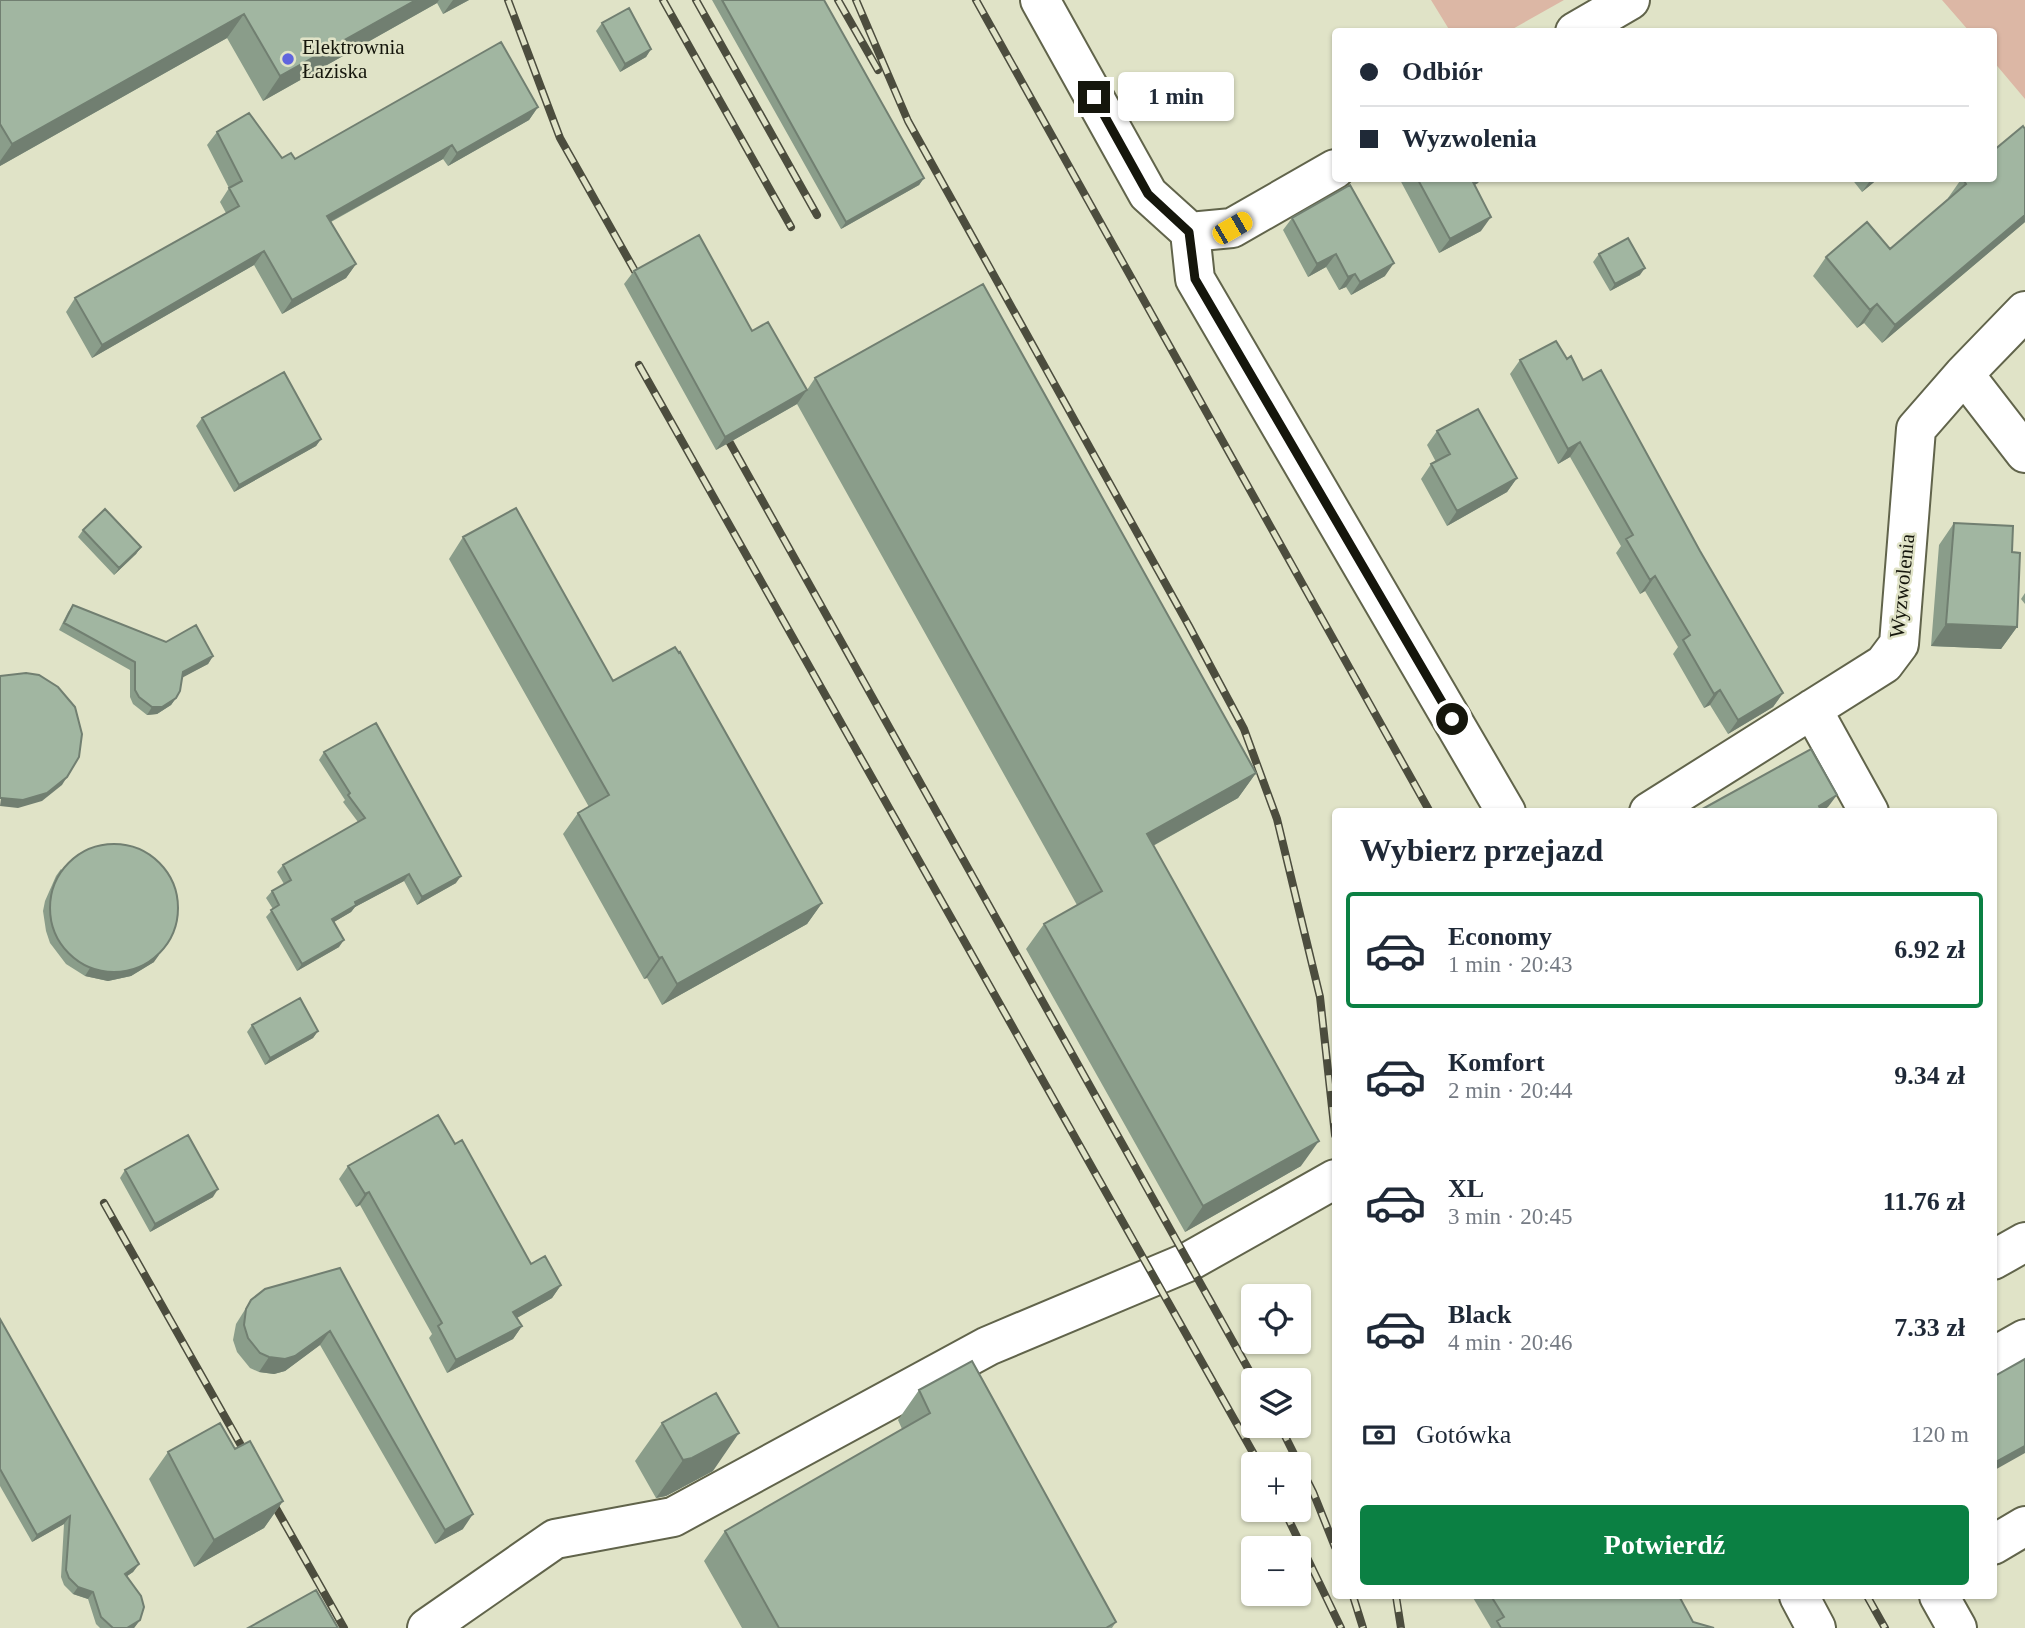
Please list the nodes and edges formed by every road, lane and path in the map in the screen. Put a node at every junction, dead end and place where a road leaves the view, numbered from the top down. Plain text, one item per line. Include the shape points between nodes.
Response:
1 (1040, 0) edge
2 (1630, 0) edge
3 (1582, 28) edge
4 (1332, 171) edge
5 (1189, 232) junction
6 (2025, 312) edge
7 (1964, 374) junction
8 (2025, 453) edge
9 (1812, 709) junction
10 (1504, 808) edge
11 (1655, 808) edge
12 (1867, 808) edge
13 (1332, 1181) edge
14 (2025, 1242) edge
15 (1997, 1258) edge
16 (2025, 1339) edge
17 (1997, 1355) edge
18 (2025, 1526) edge
19 (1997, 1543) edge
20 (1801, 1599) edge
21 (1940, 1599) edge
22 (427, 1628) edge
23 (1816, 1628) edge
24 (1957, 1628) edge

1 - 5 street via 1148,194
2 - 3 street
4 - 5 street via 1232,228
5 - 10 street via 1195,279
6 - 7 street, Wyzwolenia
7 - 8 street
7 - 9 street, Wyzwolenia via 1916,429 1899,644 1884,664
9 - 11 street, Wyzwolenia
9 - 12 street
13 - 22 street via 1188,1262 988,1346 673,1517 555,1539
14 - 15 street
16 - 17 street
18 - 19 street
20 - 23 street
21 - 24 street

